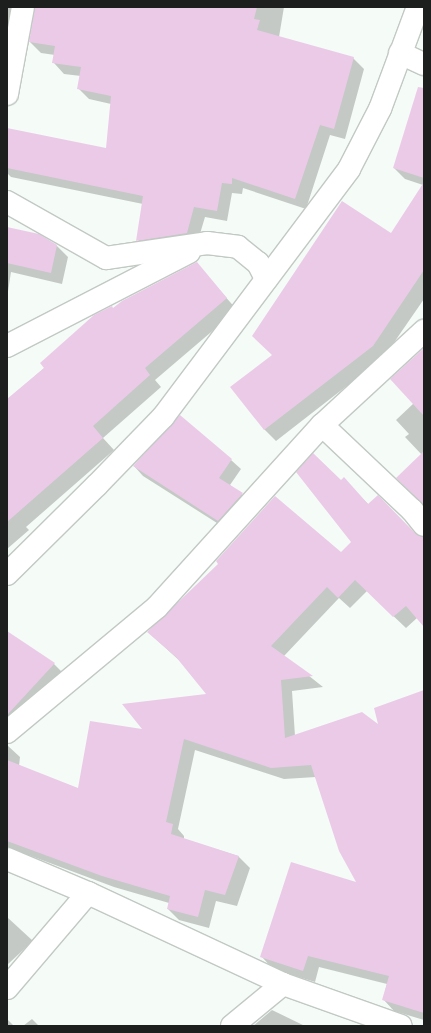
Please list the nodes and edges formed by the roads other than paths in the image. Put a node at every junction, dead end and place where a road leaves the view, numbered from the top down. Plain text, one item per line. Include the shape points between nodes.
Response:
1 (23, 7) edge
2 (418, 7) edge
3 (400, 53) junction
4 (424, 64) edge
5 (7, 94) edge
6 (7, 202) edge
7 (207, 243) junction
8 (266, 279) junction
9 (424, 331) edge
10 (7, 346) edge
11 (322, 425) junction
12 (424, 525) edge
13 (7, 574) edge
14 (7, 732) edge
15 (7, 859) edge
16 (88, 893) junction
17 (283, 984) junction
18 (7, 988) edge
19 (232, 1026) edge
20 (401, 1026) edge

1 - 5 street
2 - 3 street
3 - 4 street
3 - 8 street via 380,110 349,169
6 - 7 street via 106,258
7 - 8 street via 238,247 258,263
7 - 10 street
8 - 13 street via 163,416 98,485
9 - 11 street
11 - 12 street via 412,510
11 - 14 street via 157,607
15 - 16 street
16 - 17 street
16 - 18 street
17 - 19 street
17 - 20 street

